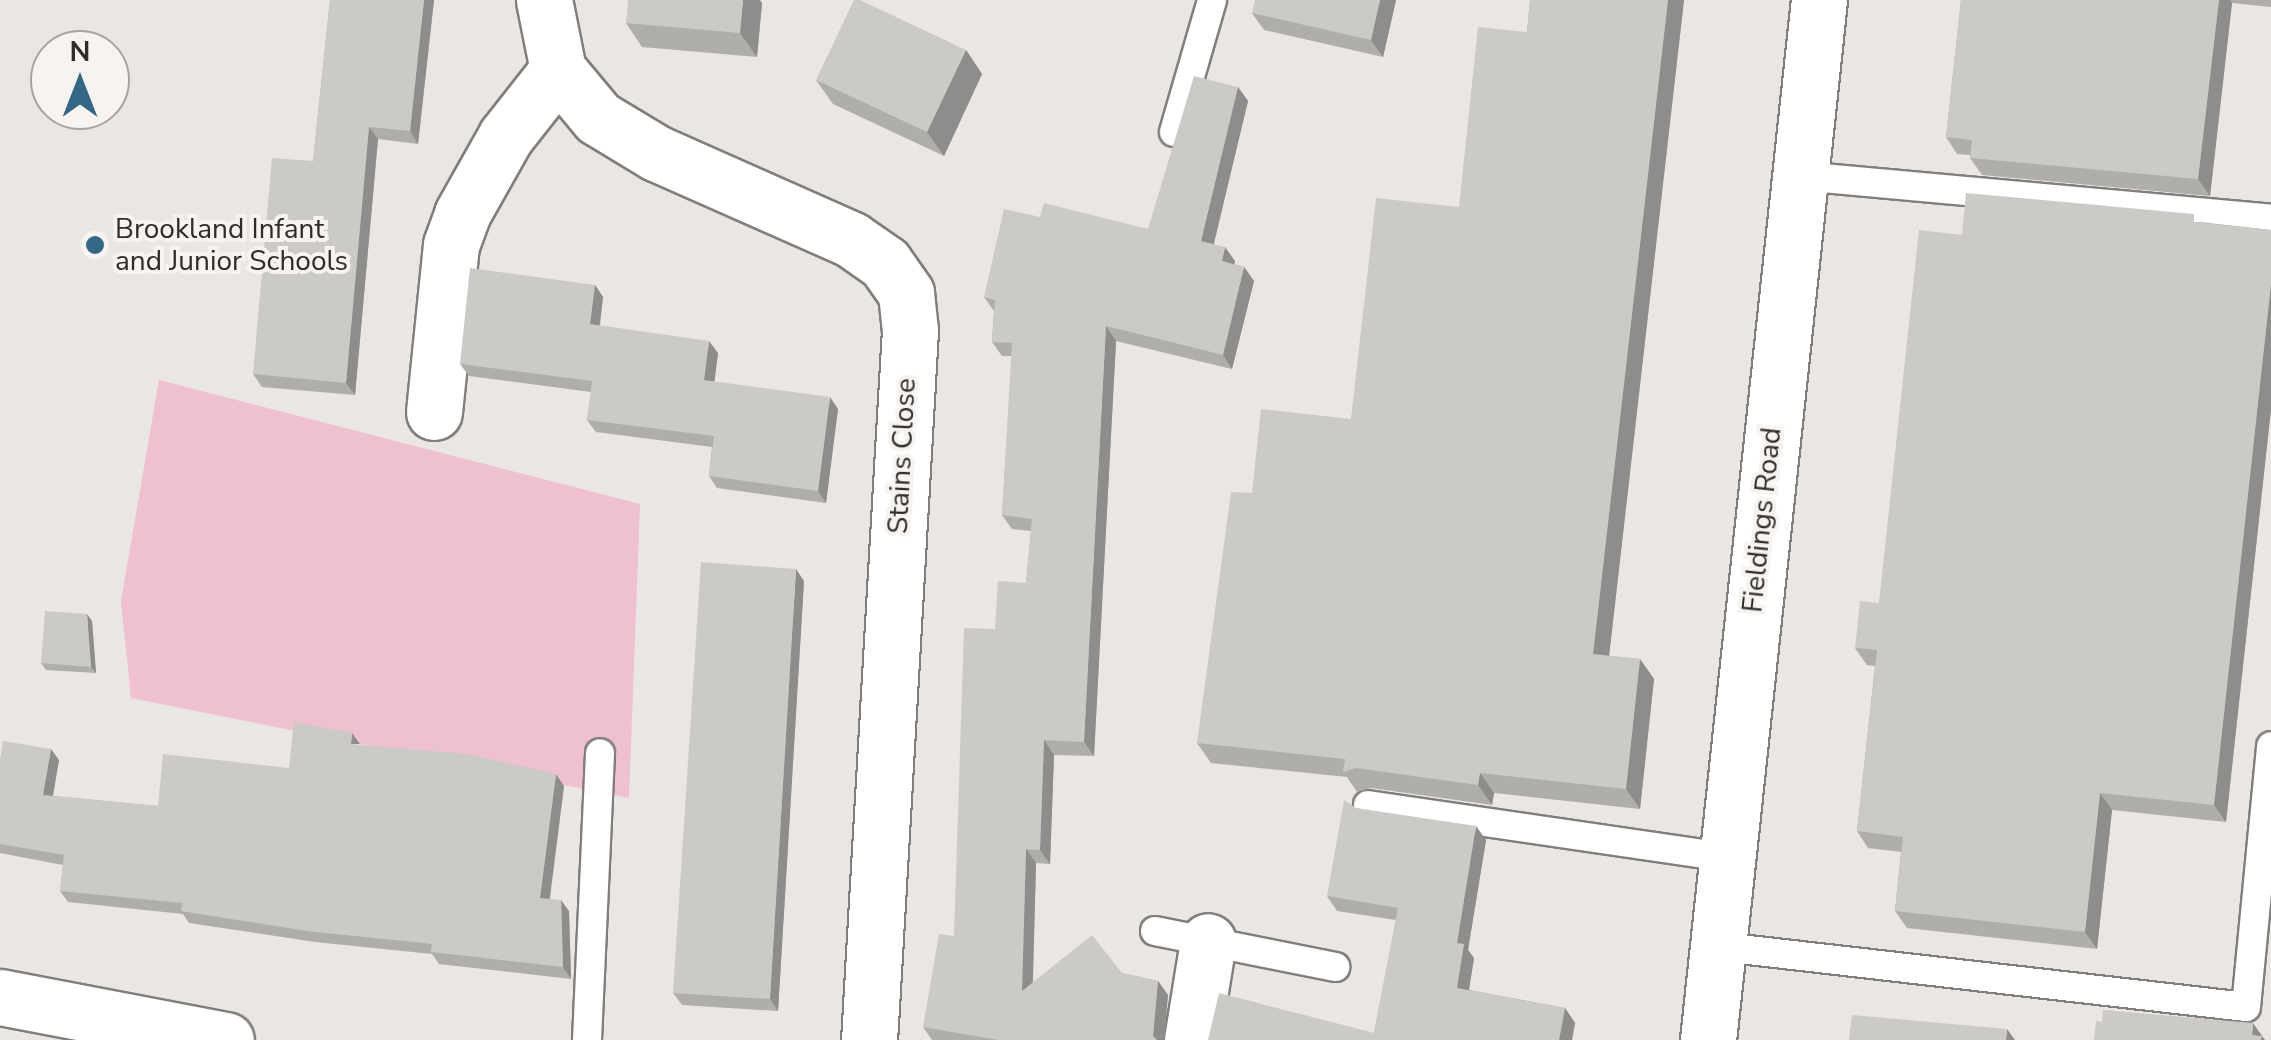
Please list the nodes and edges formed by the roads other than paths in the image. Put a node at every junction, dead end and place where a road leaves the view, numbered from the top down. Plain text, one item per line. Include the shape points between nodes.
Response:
1 (544, 0) edge
2 (1212, 0) edge
3 (1819, 0) edge
4 (558, 70) junction
5 (1174, 132) edge
6 (1801, 176) junction
7 (2271, 219) edge
8 (434, 412) dead end
9 (2271, 746) edge
10 (600, 753) dead end
11 (1368, 805) edge
12 (1724, 857) junction
13 (1155, 931) dead end
14 (1208, 941) junction
15 (1714, 946) junction
16 (1335, 966) dead end
17 (0, 997) edge
18 (226, 1040) edge
19 (587, 1040) edge
20 (869, 1040) edge
21 (1192, 1040) edge
22 (1708, 1040) edge

1 - 4 street, Stains Close
2 - 5 lane
3 - 6 street, Fieldings Road
4 - 8 street via 506,136 462,214 451,246
4 - 20 street, Stains Close via 620,134 852,240 885,263 906,293 910,330
6 - 7 lane
6 - 12 street, Fieldings Road
9 - 15 lane via 2246,1007
10 - 19 lane
11 - 12 lane
12 - 15 street, Fieldings Road
13 - 14 lane
14 - 16 lane
14 - 21 street
15 - 22 street, Fieldings Road
17 - 18 street

